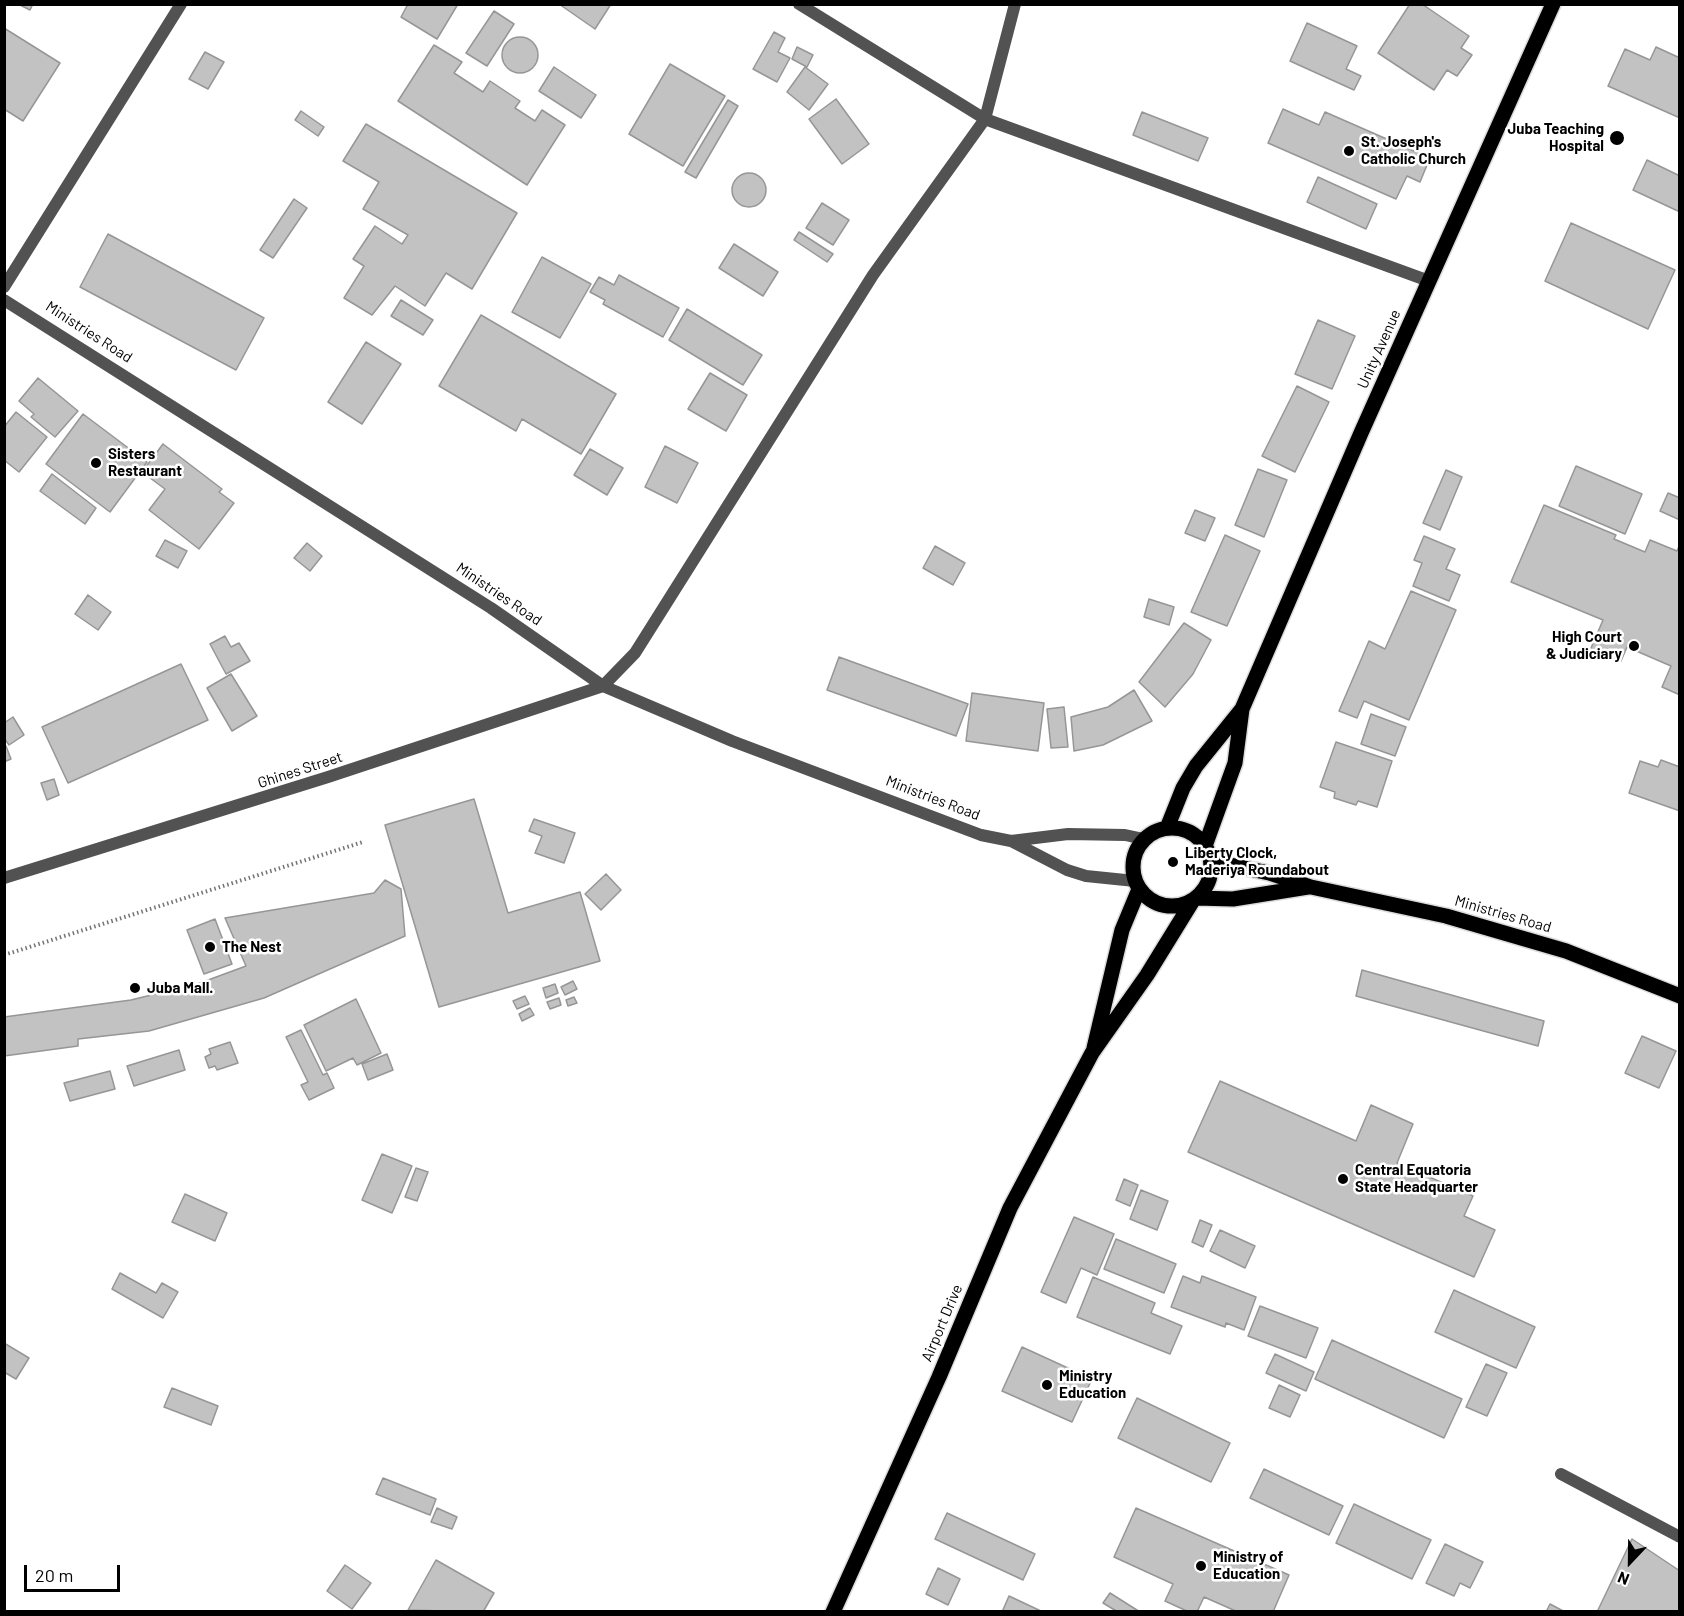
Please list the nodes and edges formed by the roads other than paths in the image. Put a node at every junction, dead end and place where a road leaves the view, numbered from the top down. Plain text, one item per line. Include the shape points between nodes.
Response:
1 (181, 4) edge
2 (799, 4) edge
3 (1015, 4) edge
4 (1553, 4) edge
5 (985, 119) junction
6 (1429, 280) junction
7 (4, 287) edge
8 (4, 300) edge
9 (603, 686) junction
10 (1242, 710) junction
11 (1167, 828) junction
12 (1144, 839) junction
13 (1011, 841) junction
14 (1205, 846) junction
15 (1211, 861) junction
16 (4, 878) edge
17 (1137, 885) junction
18 (1311, 887) junction
19 (1194, 900) junction
20 (1680, 996) edge
21 (1092, 1053) junction
22 (1562, 1474) dead end
23 (1680, 1537) edge
24 (833, 1611) edge

1 - 7 street
2 - 5 street
3 - 5 street
4 - 6 main road, Unity Avenue
5 - 6 street
5 - 9 street via 873,275 635,653
6 - 10 main road, Unity Avenue
8 - 9 street, Ministries Road via 491,608
9 - 13 street, Ministries Road via 732,741 981,835
9 - 16 street, Ghines Street
10 - 11 main road, Unity Avenue via 1196,766
10 - 14 main road, Unity Avenue via 1235,763
11 - 12 main road
11 - 14 main road via 1194,834
12 - 13 street, Ministries Road via 1068,834
12 - 17 main road via 1132,861
13 - 17 street, Ministries Road via 1067,870
14 - 15 main road
15 - 18 main road, Ministries Road
15 - 19 main road via 1207,887
17 - 19 main road via 1160,905 1171,907
17 - 21 main road, Airport Drive
18 - 19 main road, Ministries Road via 1233,899
18 - 20 main road, Ministries Road via 1446,916 1566,951
19 - 21 main road, Airport Drive via 1148,975
21 - 24 main road, Airport Drive via 1011,1208
22 - 23 street

